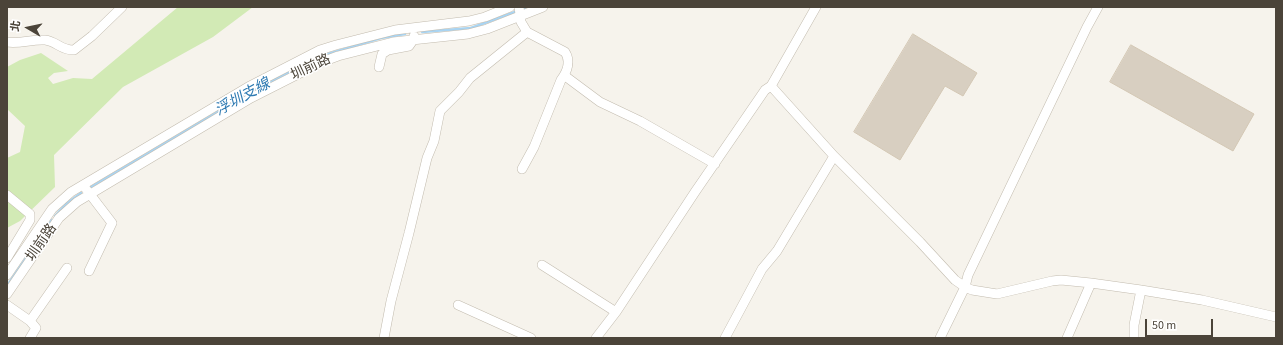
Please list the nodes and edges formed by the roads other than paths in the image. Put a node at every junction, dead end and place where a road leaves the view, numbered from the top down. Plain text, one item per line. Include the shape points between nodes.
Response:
1 (122, 7) edge
2 (510, 7) edge
3 (519, 7) edge
4 (543, 7) edge
5 (816, 7) edge
6 (1098, 7) edge
7 (520, 17) junction
8 (413, 27) junction
9 (526, 32) junction
10 (414, 39) junction
11 (7, 42) edge
12 (379, 67) dead end
13 (565, 76) junction
14 (771, 86) junction
15 (834, 156) junction
16 (715, 164) junction
17 (522, 169) dead end
18 (82, 185) junction
19 (90, 194) junction
20 (7, 195) edge
21 (7, 258) edge
22 (542, 265) dead end
23 (66, 268) dead end
24 (89, 271) dead end
25 (7, 275) edge
26 (1090, 283) junction
27 (965, 287) junction
28 (1141, 290) junction
29 (7, 294) edge
30 (458, 305) dead end
31 (7, 306) edge
32 (616, 312) junction
33 (1276, 317) edge
34 (30, 321) junction
35 (30, 338) edge
36 (384, 338) edge
37 (531, 338) edge
38 (596, 338) edge
39 (725, 338) edge
40 (940, 338) edge
41 (1067, 338) edge
42 (1134, 338) edge

1 - 11 street via 74,50 67,50 55,42 45,40
2 - 8 street, 圳前路 via 469,21
3 - 7 street
4 - 7 street, 圳前路
5 - 14 street
6 - 27 street via 971,268
7 - 9 street
7 - 10 street, 圳前路 via 468,34
8 - 10 street
8 - 18 street, 圳前路 via 336,45 307,56 248,87
9 - 13 street via 565,52 568,62
9 - 36 street via 470,78 440,111 391,301
10 - 12 street via 409,46 388,50 382,54
10 - 19 street, 圳前路 via 338,56 312,66 251,98
13 - 16 street via 600,102 640,121
13 - 17 street
14 - 15 street
14 - 16 street via 765,90
15 - 27 street via 955,280
15 - 39 street via 777,251 762,270
16 - 32 street
18 - 19 street
18 - 25 street, 圳前路 via 52,209
19 - 24 street via 112,223
19 - 29 street, 圳前路 via 59,218
20 - 21 street via 30,214 30,220
22 - 32 street
23 - 34 street
26 - 27 street via 1056,280 997,294
26 - 28 street
26 - 41 street
27 - 40 street
28 - 33 street via 1202,300
28 - 42 street
30 - 37 street
31 - 34 street
32 - 38 street
34 - 35 street via 36,328

